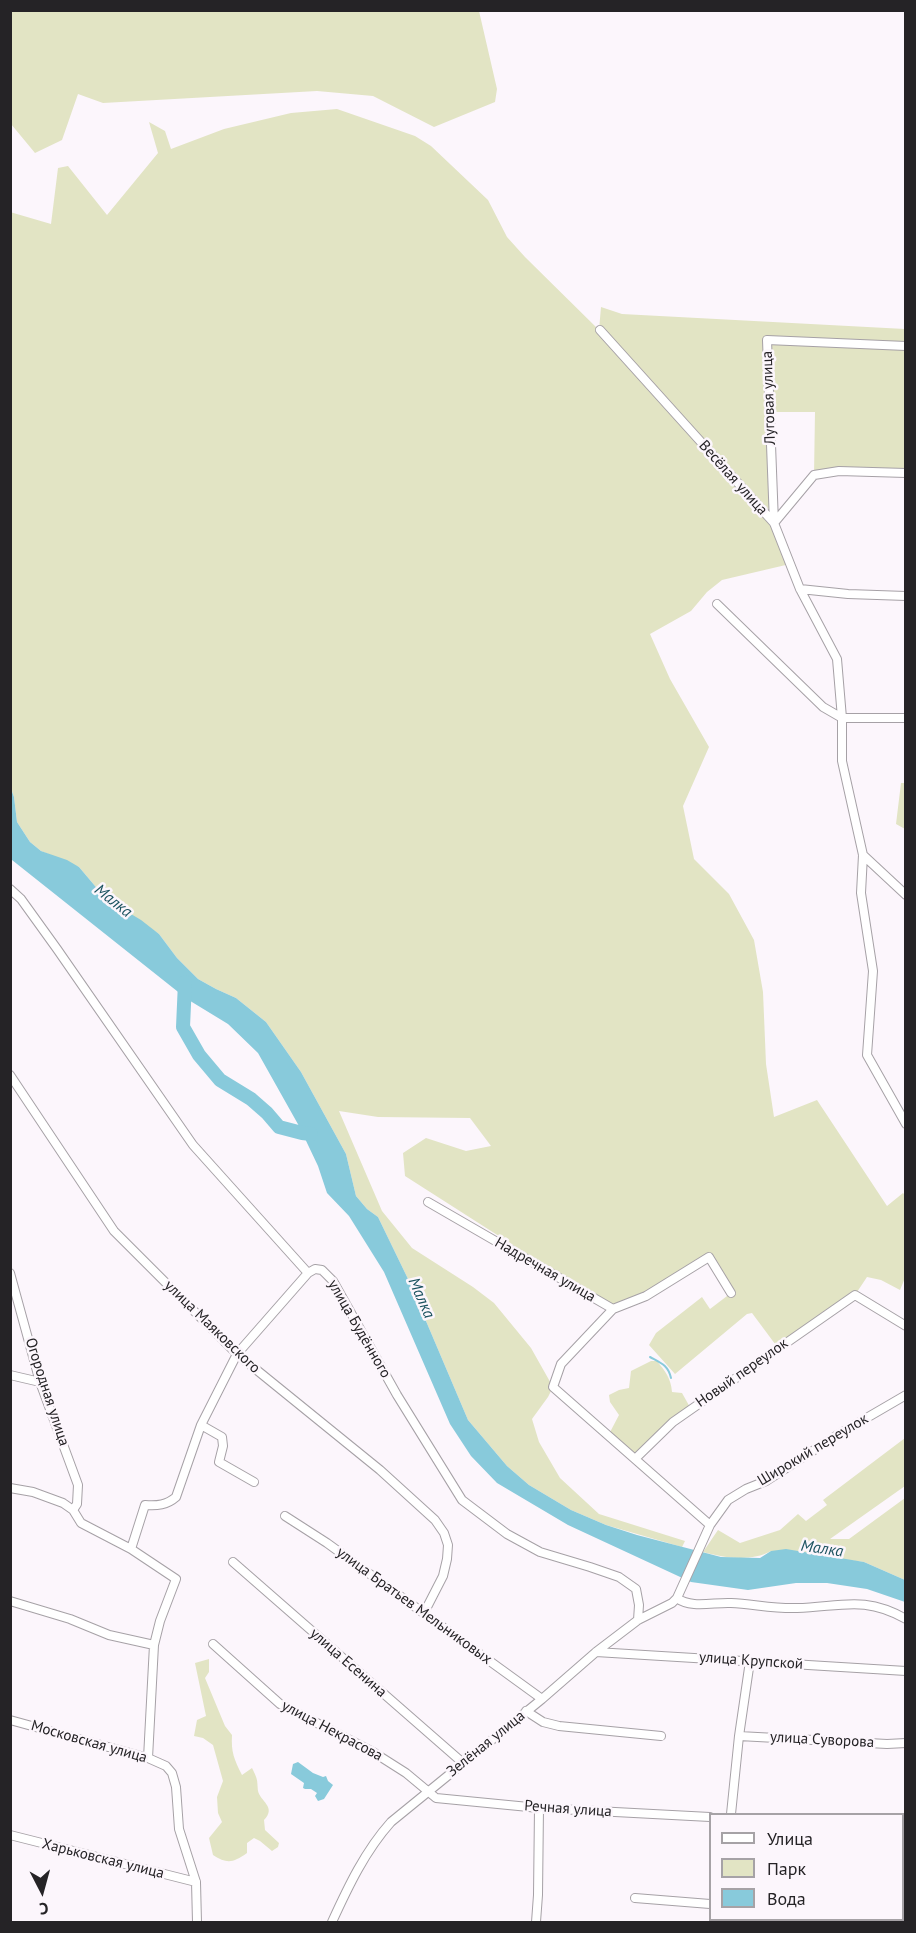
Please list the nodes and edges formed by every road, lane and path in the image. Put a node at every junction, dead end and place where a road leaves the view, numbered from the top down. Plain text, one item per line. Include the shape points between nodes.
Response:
1 (600, 330) dead end
2 (906, 346) edge
3 (906, 473) edge
4 (774, 523) junction
5 (800, 589) junction
6 (906, 596) edge
7 (717, 604) dead end
8 (842, 718) junction
9 (906, 718) edge
10 (863, 855) junction
11 (10, 889) edge
12 (906, 895) edge
13 (10, 1075) edge
14 (906, 1124) edge
15 (428, 1202) dead end
16 (10, 1273) edge
17 (308, 1273) junction
18 (731, 1293) dead end
19 (613, 1309) junction
20 (906, 1326) edge
21 (237, 1354) junction
22 (10, 1375) edge
23 (40, 1382) junction
24 (906, 1395) edge
25 (201, 1425) junction
26 (635, 1459) junction
27 (254, 1482) dead end
28 (10, 1488) edge
29 (72, 1510) junction
30 (285, 1516) dead end
31 (710, 1525) junction
32 (130, 1549) junction
33 (233, 1562) dead end
34 (677, 1598) junction
35 (10, 1601) edge
36 (424, 1613) junction
37 (906, 1619) edge
38 (638, 1620) junction
39 (213, 1644) dead end
40 (154, 1645) junction
41 (596, 1652) junction
42 (750, 1660) junction
43 (906, 1671) edge
44 (542, 1699) junction
45 (526, 1711) junction
46 (10, 1720) edge
47 (661, 1736) dead end
48 (739, 1736) junction
49 (906, 1743) edge
50 (148, 1758) junction
51 (463, 1763) junction
52 (428, 1791) junction
53 (539, 1808) junction
54 (731, 1813) edge
55 (709, 1817) edge
56 (10, 1836) edge
57 (196, 1882) junction
58 (636, 1898) dead end
59 (709, 1904) edge
60 (884, 1921) edge
61 (197, 1923) edge
62 (332, 1923) edge
63 (536, 1923) edge
64 (905, 1923) edge

1 - 4 street, Весёлая улица
2 - 4 street, Луговая улица via 767,340
3 - 4 street via 840,471 814,475
4 - 5 street, Весёлая улица
5 - 6 street
5 - 8 street, Весёлая улица via 837,659
7 - 8 street via 823,707
8 - 9 street
8 - 10 street, Весёлая улица via 842,761
10 - 12 street
10 - 14 street, Весёлая улица via 861,893 873,971 867,1055
11 - 17 street, улица Будённого via 57,949 193,1145
13 - 21 street, улица Маяковского via 114,1231
15 - 19 street, Надречная улица
16 - 23 street, Огородная улица
17 - 21 street
17 - 38 street, улица Будённого via 322,1270 333,1281 462,1500 507,1534 540,1552 619,1577 636,1588
18 - 19 street via 709,1257 646,1296
19 - 26 street, Надречная улица via 561,1364 553,1387
20 - 26 street, Новый переулок via 855,1295 673,1422
21 - 25 street
21 - 36 street, улица Маяковского via 435,1520 448,1545 447,1559
22 - 23 street
23 - 29 street, Огородная улица via 78,1485 77,1504
24 - 31 street, Широкий переулок via 728,1500
25 - 27 street via 222,1437 219,1462
25 - 32 street via 176,1497 155,1506 146,1505
26 - 31 street, Надречная улица
28 - 29 street via 63,1503
29 - 32 street via 81,1523
30 - 36 street, улица Братьев Мельниковых
31 - 34 street, Широкий переулок
32 - 40 street via 176,1579
33 - 51 street, улица Есенина
34 - 37 street via 686,1604 795,1608 862,1604
34 - 38 street, Зелёная улица
35 - 40 street via 109,1635
36 - 44 street, улица Братьев Мельниковых
38 - 41 street, Зелёная улица
39 - 52 street, улица Некрасова via 280,1704 374,1752
40 - 50 street
41 - 42 street, улица Крупской
41 - 44 street, Зелёная улица
42 - 43 street, улица Крупской
42 - 48 street
44 - 45 street, Зелёная улица
45 - 47 street via 559,1726
45 - 51 street, Зелёная улица
46 - 50 street, Московская улица
48 - 49 street, улица Суворова
48 - 54 street
50 - 57 street, Московская улица via 172,1773 179,1829
51 - 52 street, Зелёная улица
52 - 53 street, Речная улица via 436,1798
52 - 62 street, Зелёная улица via 376,1838
53 - 55 street, Речная улица
53 - 63 street
56 - 57 street, Харьковская улица
57 - 61 street
58 - 59 street
60 - 64 street

